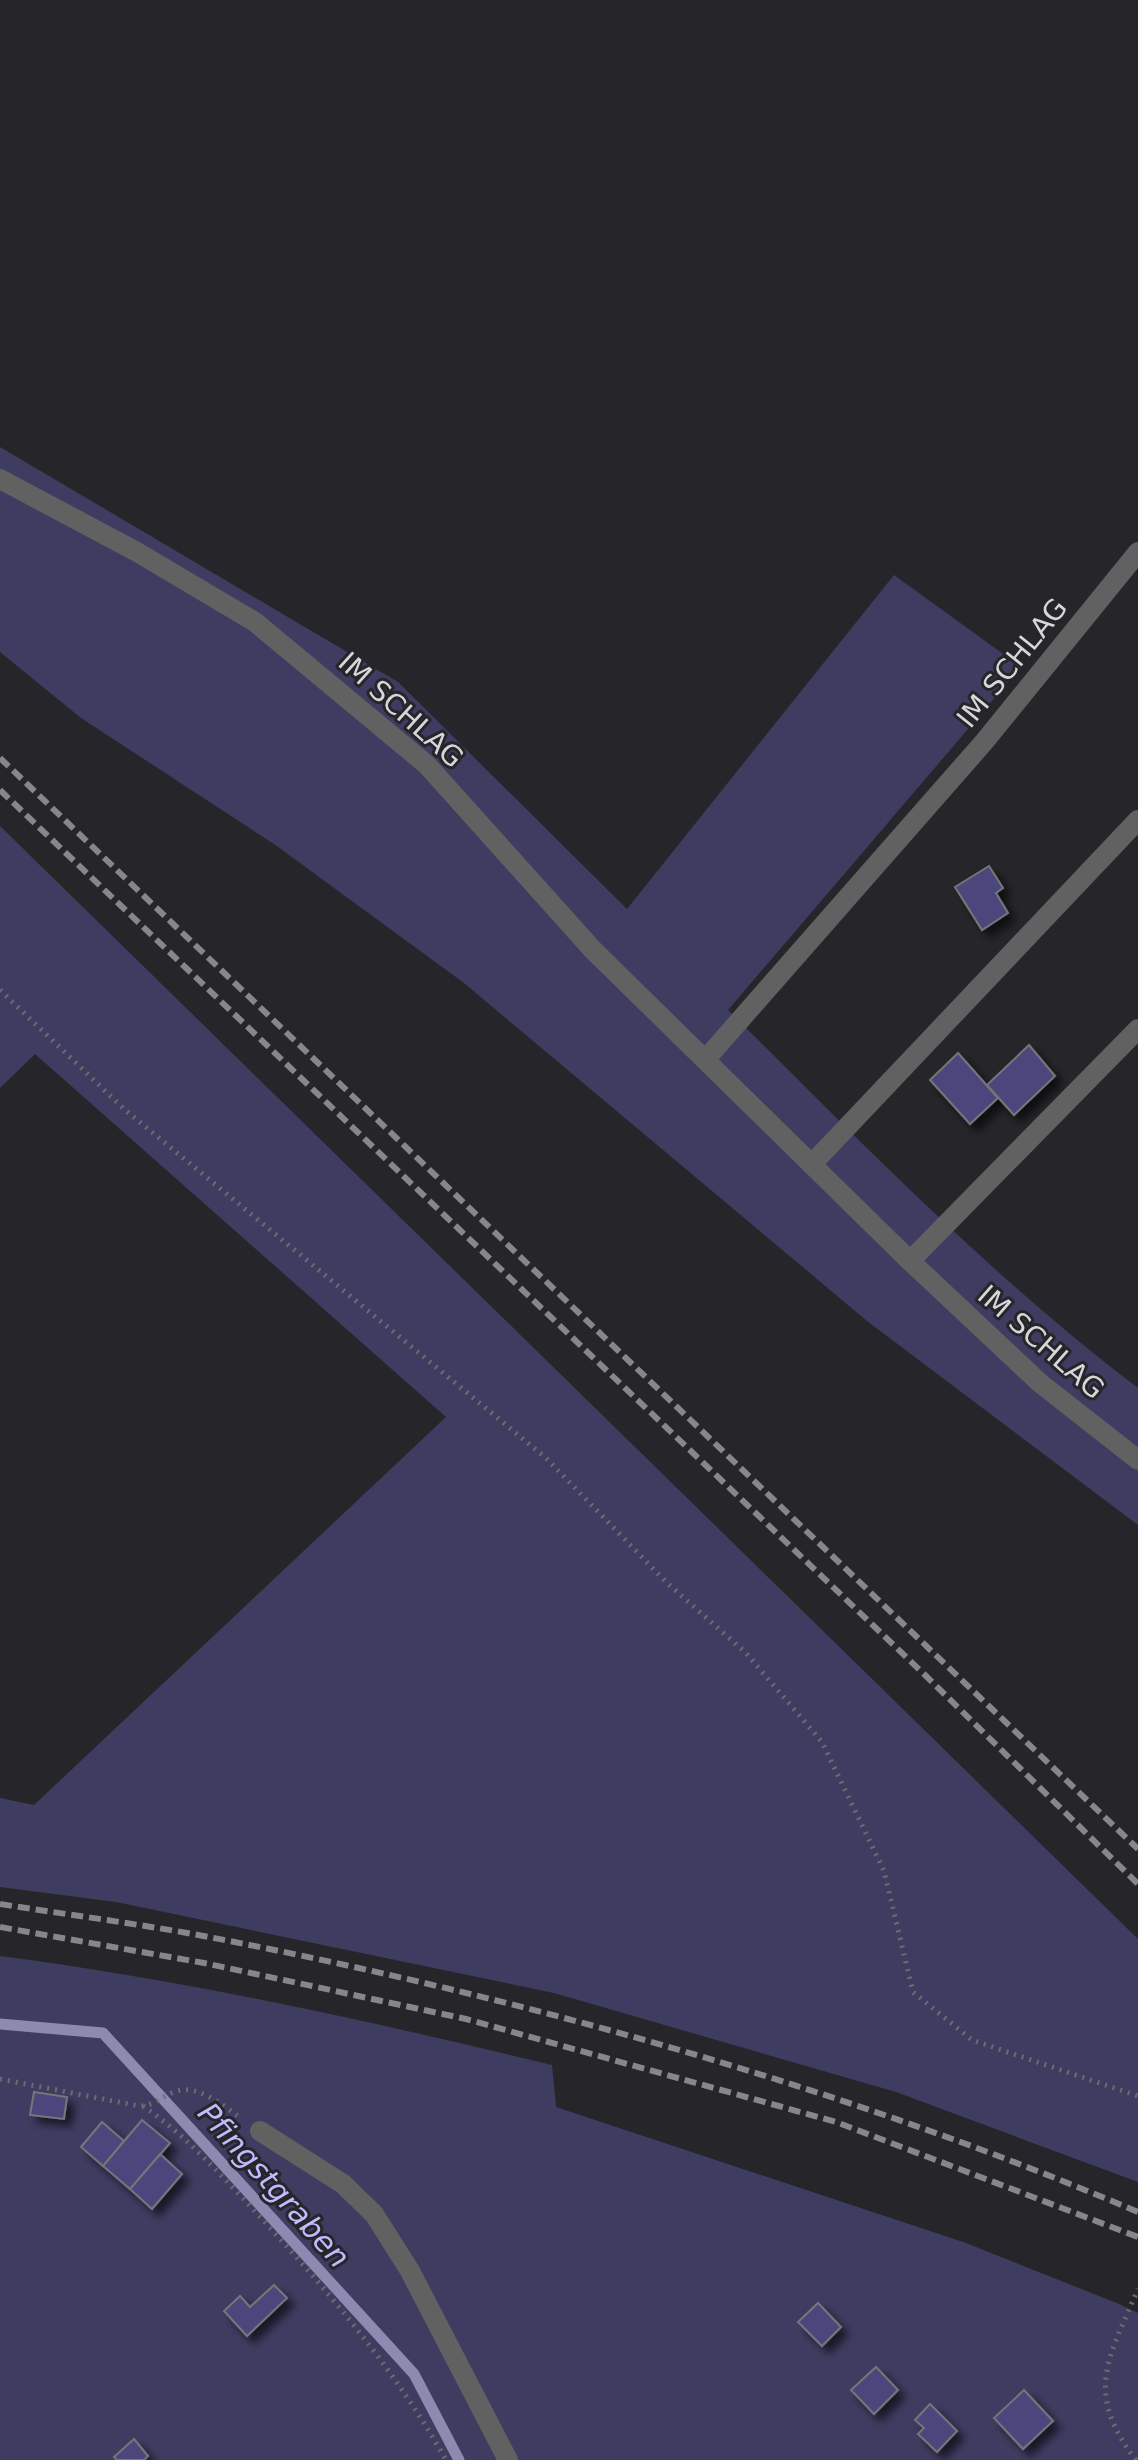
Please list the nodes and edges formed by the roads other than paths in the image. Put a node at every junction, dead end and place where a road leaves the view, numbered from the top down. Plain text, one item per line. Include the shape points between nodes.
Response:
1 (0, 479) edge
2 (1138, 552) edge
3 (1138, 820) edge
4 (1138, 1029) edge
5 (705, 1060) junction
6 (812, 1164) junction
7 (910, 1261) junction
8 (1138, 1460) edge
9 (260, 2131) road end
10 (508, 2460) edge

1 - 5 street, IM SCHLAG via 255,622 427,765 593,950
2 - 5 street, IM SCHLAG via 984,742
3 - 6 street
4 - 7 street
5 - 6 street, IM SCHLAG
6 - 7 street, IM SCHLAG
7 - 8 street, IM SCHLAG via 1040,1383
9 - 10 street via 343,2184 374,2214 410,2271

